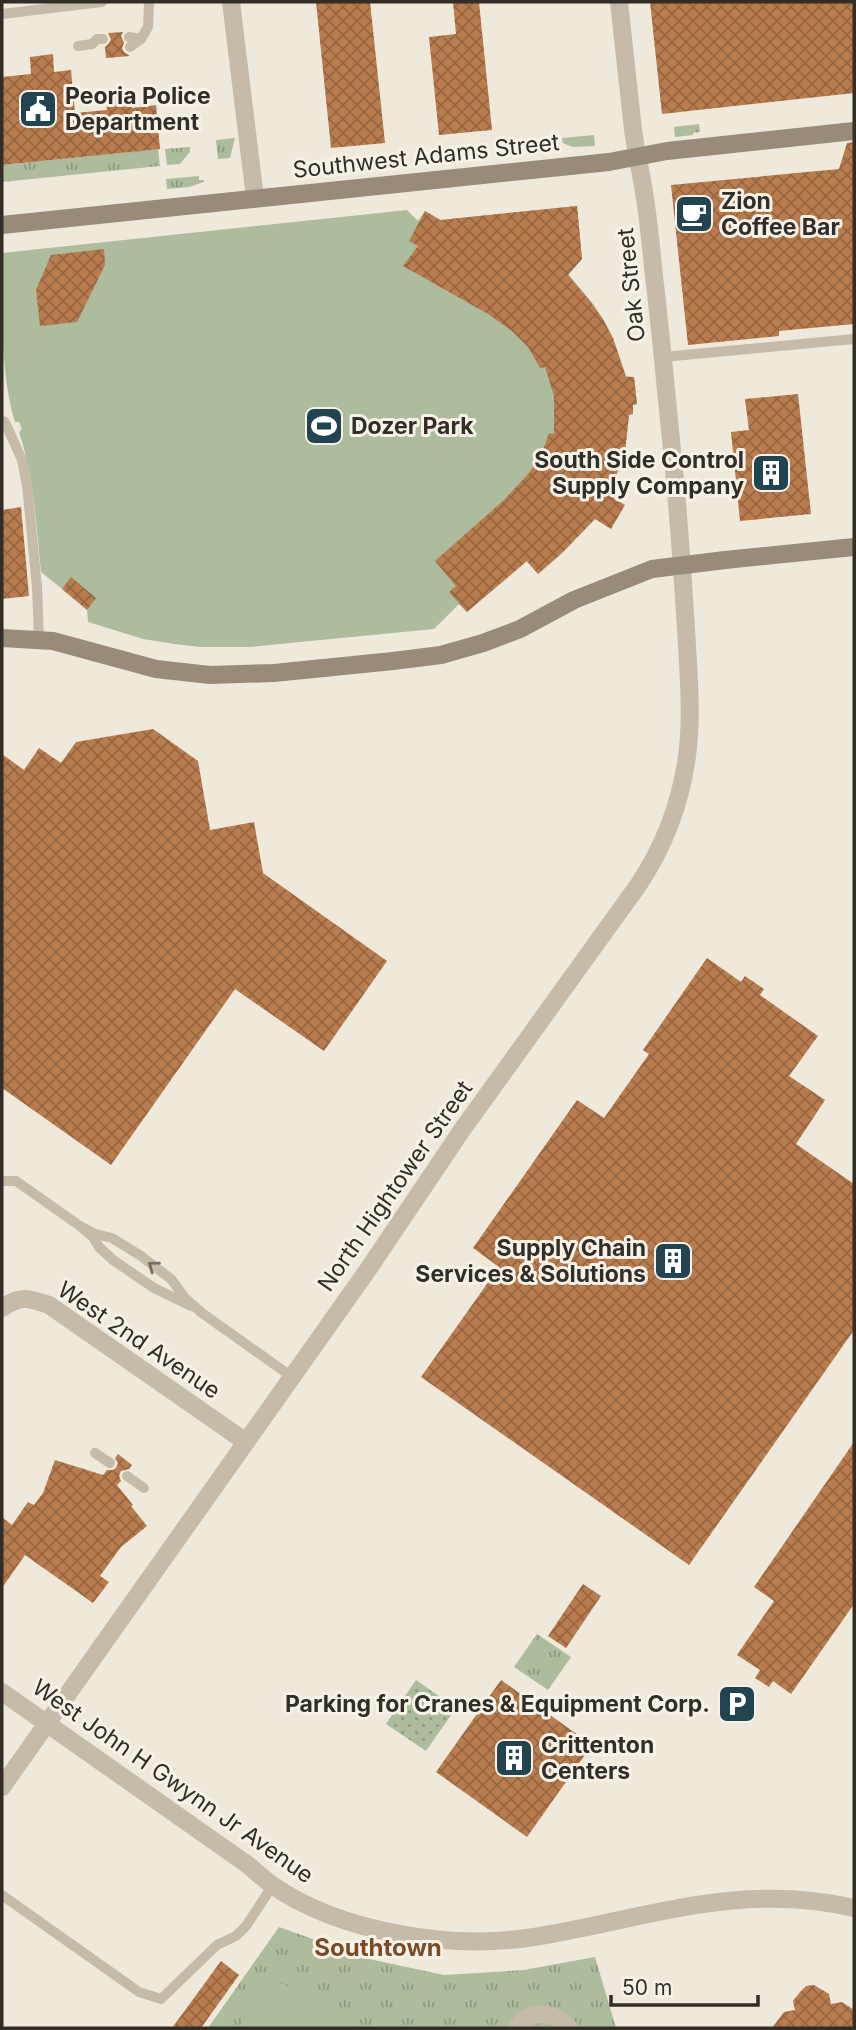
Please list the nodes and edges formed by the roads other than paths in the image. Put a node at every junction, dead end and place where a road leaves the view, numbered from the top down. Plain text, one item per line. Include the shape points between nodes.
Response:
1 (102, 2) edge
2 (149, 2) edge
3 (231, 2) edge
4 (620, 2) edge
5 (2, 14) edge
6 (130, 42) dead end
7 (104, 44) dead end
8 (78, 46) dead end
9 (854, 131) edge
10 (637, 156) junction
11 (255, 198) junction
12 (2, 225) edge
13 (854, 339) edge
14 (663, 357) junction
15 (2, 421) edge
16 (854, 547) edge
17 (683, 564) junction
18 (2, 638) edge
19 (39, 639) junction
20 (2, 1181) edge
21 (80, 1226) junction
22 (2, 1308) edge
23 (202, 1313) junction
24 (292, 1377) junction
25 (246, 1443) junction
26 (95, 1453) dead end
27 (110, 1463) dead end
28 (127, 1476) dead end
29 (144, 1488) dead end
30 (2, 1692) edge
31 (46, 1724) junction
32 (2, 1787) edge
33 (273, 1885) junction
34 (2, 1895) edge
35 (854, 1908) edge
36 (517, 2028) edge
37 (569, 2028) edge

1 - 5 lane
2 - 6 lane via 148,27 141,39
3 - 11 street
4 - 10 street, Oak Street
7 - 8 lane via 97,39
9 - 10 main road, Southwest Adams Street
10 - 11 main road, Southwest Adams Street
10 - 14 street, Oak Street
11 - 12 main road, Southwest Adams Street
13 - 14 lane
14 - 17 street, Oak Street
15 - 19 lane via 25,473
16 - 17 main road
17 - 19 main road via 631,576 483,643 402,660 210,675 156,669
17 - 24 street, North Hightower Street via 688,748 677,804 655,857
18 - 19 main road
20 - 21 lane via 16,1181
21 - 23 lane via 113,1260
23 -> 21 lane via 171,1279 141,1256
22 - 25 street, West 2nd Avenue via 15,1298 31,1298 49,1306
23 - 24 lane
24 - 25 street, North Hightower Street
25 - 31 street, North Hightower Street
26 - 27 lane
28 - 29 lane
30 - 31 street, West John H Gwynn Jr Avenue
31 - 32 street, North Hightower Street
31 - 33 street, West John H Gwynn Jr Avenue
33 - 34 lane via 246,1926 217,1945 161,1999 139,1992
33 - 35 street, West John H Gwynn Jr Avenue via 347,1920 442,1940 531,1937 720,1900 793,1899
36 - 37 street via 530,2017 550,2014

